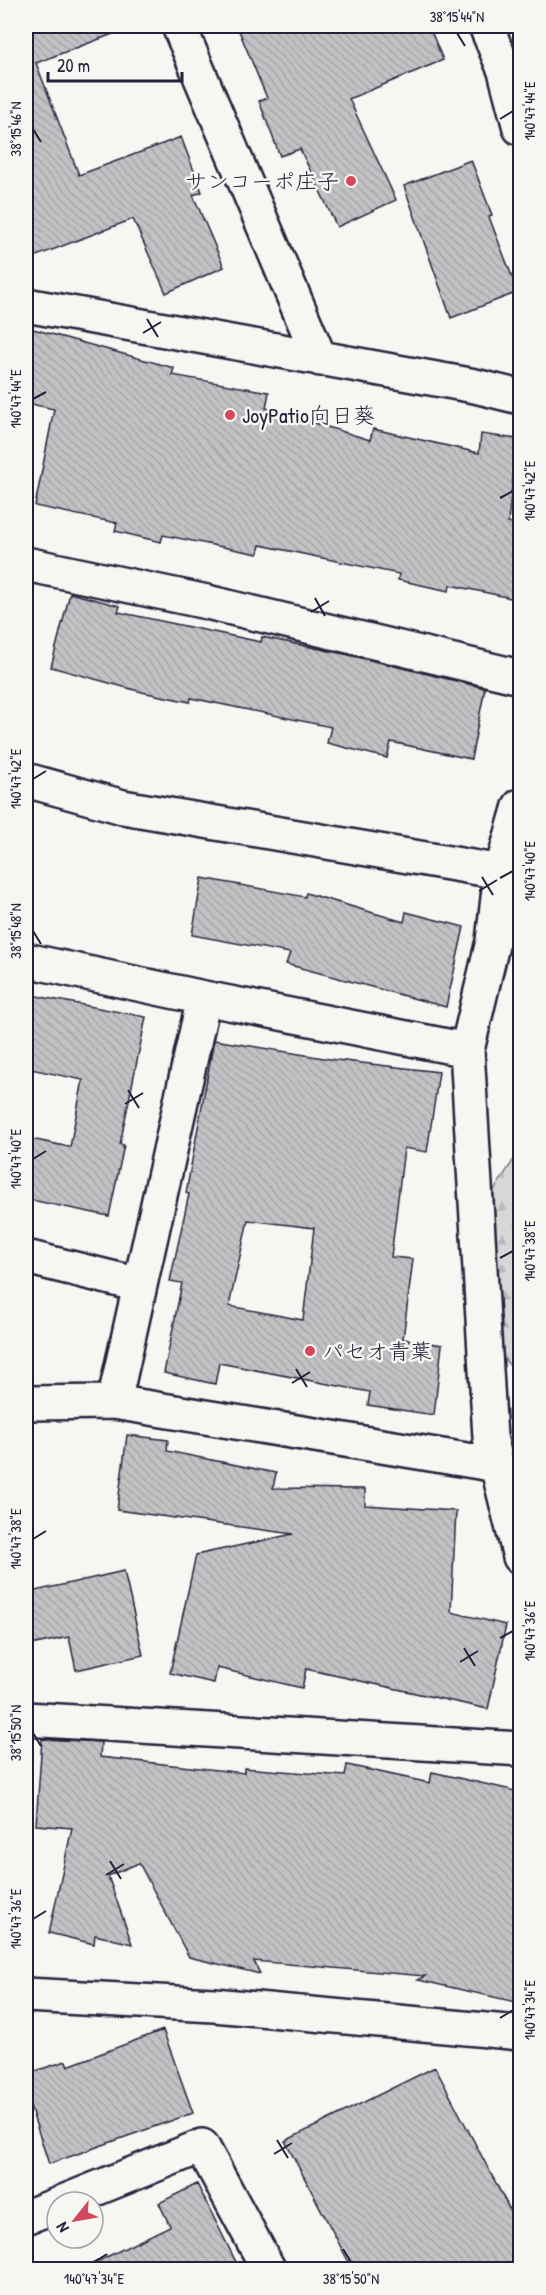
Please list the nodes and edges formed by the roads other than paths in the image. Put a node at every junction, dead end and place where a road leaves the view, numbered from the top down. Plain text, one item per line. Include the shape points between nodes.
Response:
1 (179, 26) edge
2 (486, 26) edge
3 (520, 128) edge
4 (26, 305) edge
5 (320, 359) junction
6 (520, 397) edge
7 (26, 564) edge
8 (520, 677) edge
9 (26, 780) edge
10 (520, 806) edge
11 (501, 872) junction
12 (26, 960) edge
13 (204, 998) junction
14 (467, 1050) junction
15 (26, 1257) edge
16 (140, 1286) junction
17 (26, 1402) edge
18 (114, 1402) junction
19 (497, 1465) junction
20 (520, 1557) edge
21 (26, 1719) edge
22 (520, 1749) edge
23 (26, 1995) edge
24 (520, 2033) edge
25 (93, 2190) edge
26 (45, 2210) edge
27 (26, 2217) edge
28 (269, 2270) edge

1 - 5 street
2 - 3 street via 505,71
4 - 5 street
5 - 6 street
7 - 8 street via 207,602
9 - 11 street via 123,807
10 - 11 street
11 - 14 street via 493,941
12 - 13 street
13 - 14 street
13 - 16 street
14 - 19 street via 490,1437
15 - 16 street
16 - 18 street
17 - 18 street
18 - 19 street
19 - 20 street
21 - 22 street
23 - 24 street via 214,2004
25 - 28 street via 202,2146
26 - 27 street

